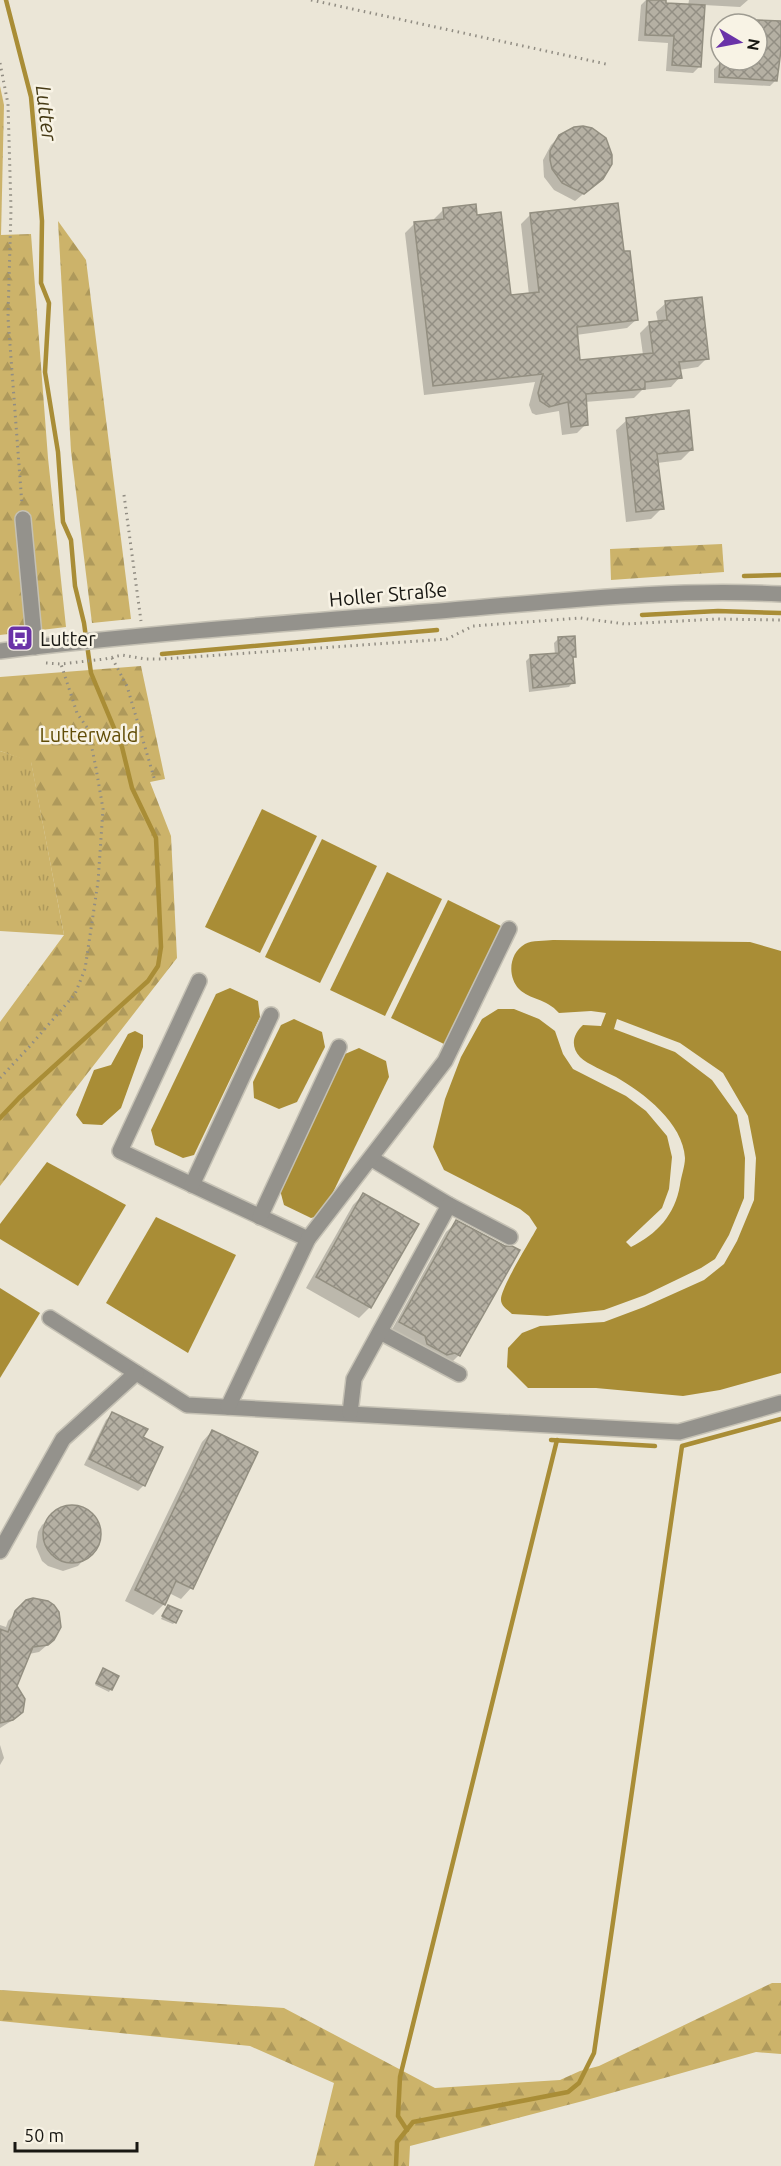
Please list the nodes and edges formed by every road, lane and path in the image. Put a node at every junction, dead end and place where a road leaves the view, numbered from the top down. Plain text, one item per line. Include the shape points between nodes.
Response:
1 (311, 0) edge
2 (0, 63) edge
3 (606, 64) dead end
4 (124, 495) dead end
5 (23, 519) joint
6 (781, 594) edge
7 (781, 620) edge
8 (143, 637) junction
9 (35, 647) junction
10 (0, 651) edge
11 (112, 658) junction
12 (43, 662) dead end
13 (61, 664) junction
14 (155, 781) dead end
15 (509, 929) dead end
16 (199, 981) dead end
17 (271, 1015) dead end
18 (339, 1047) dead end
19 (0, 1078) edge
20 (372, 1159) junction
21 (192, 1185) junction
22 (449, 1205) junction
23 (260, 1217) junction
24 (510, 1237) dead end
25 (308, 1239) junction
26 (50, 1318) dead end
27 (380, 1332) junction
28 (136, 1373) junction
29 (459, 1374) dead end
30 (781, 1403) edge
31 (228, 1407) junction
32 (350, 1413) junction
33 (0, 1551) edge

1 - 3 path
2 - 5 path via 8,104 8,318
4 - 8 path
5 - 9 street
6 - 8 street, Holler Straße via 659,594
7 - 11 path via 625,624 580,618 473,626 447,639 163,659 122,655
8 - 9 street, Holler Straße
9 - 10 street, Holler Straße
11 - 13 path
11 - 14 path via 127,687
12 - 13 path
13 - 19 path via 77,713 88,729 103,808 98,882 85,969 75,994
15 - 20 street via 445,1061
16 - 21 street via 120,1151
17 - 21 street
18 - 23 street
20 - 22 street
20 - 25 street
21 - 23 street
22 - 24 street
22 - 27 street
23 - 25 street
25 - 31 street
26 - 28 street
27 - 29 street
27 - 32 street via 354,1379
28 - 31 street via 187,1404
28 - 33 street via 63,1439
30 - 32 street via 679,1432
31 - 32 street

